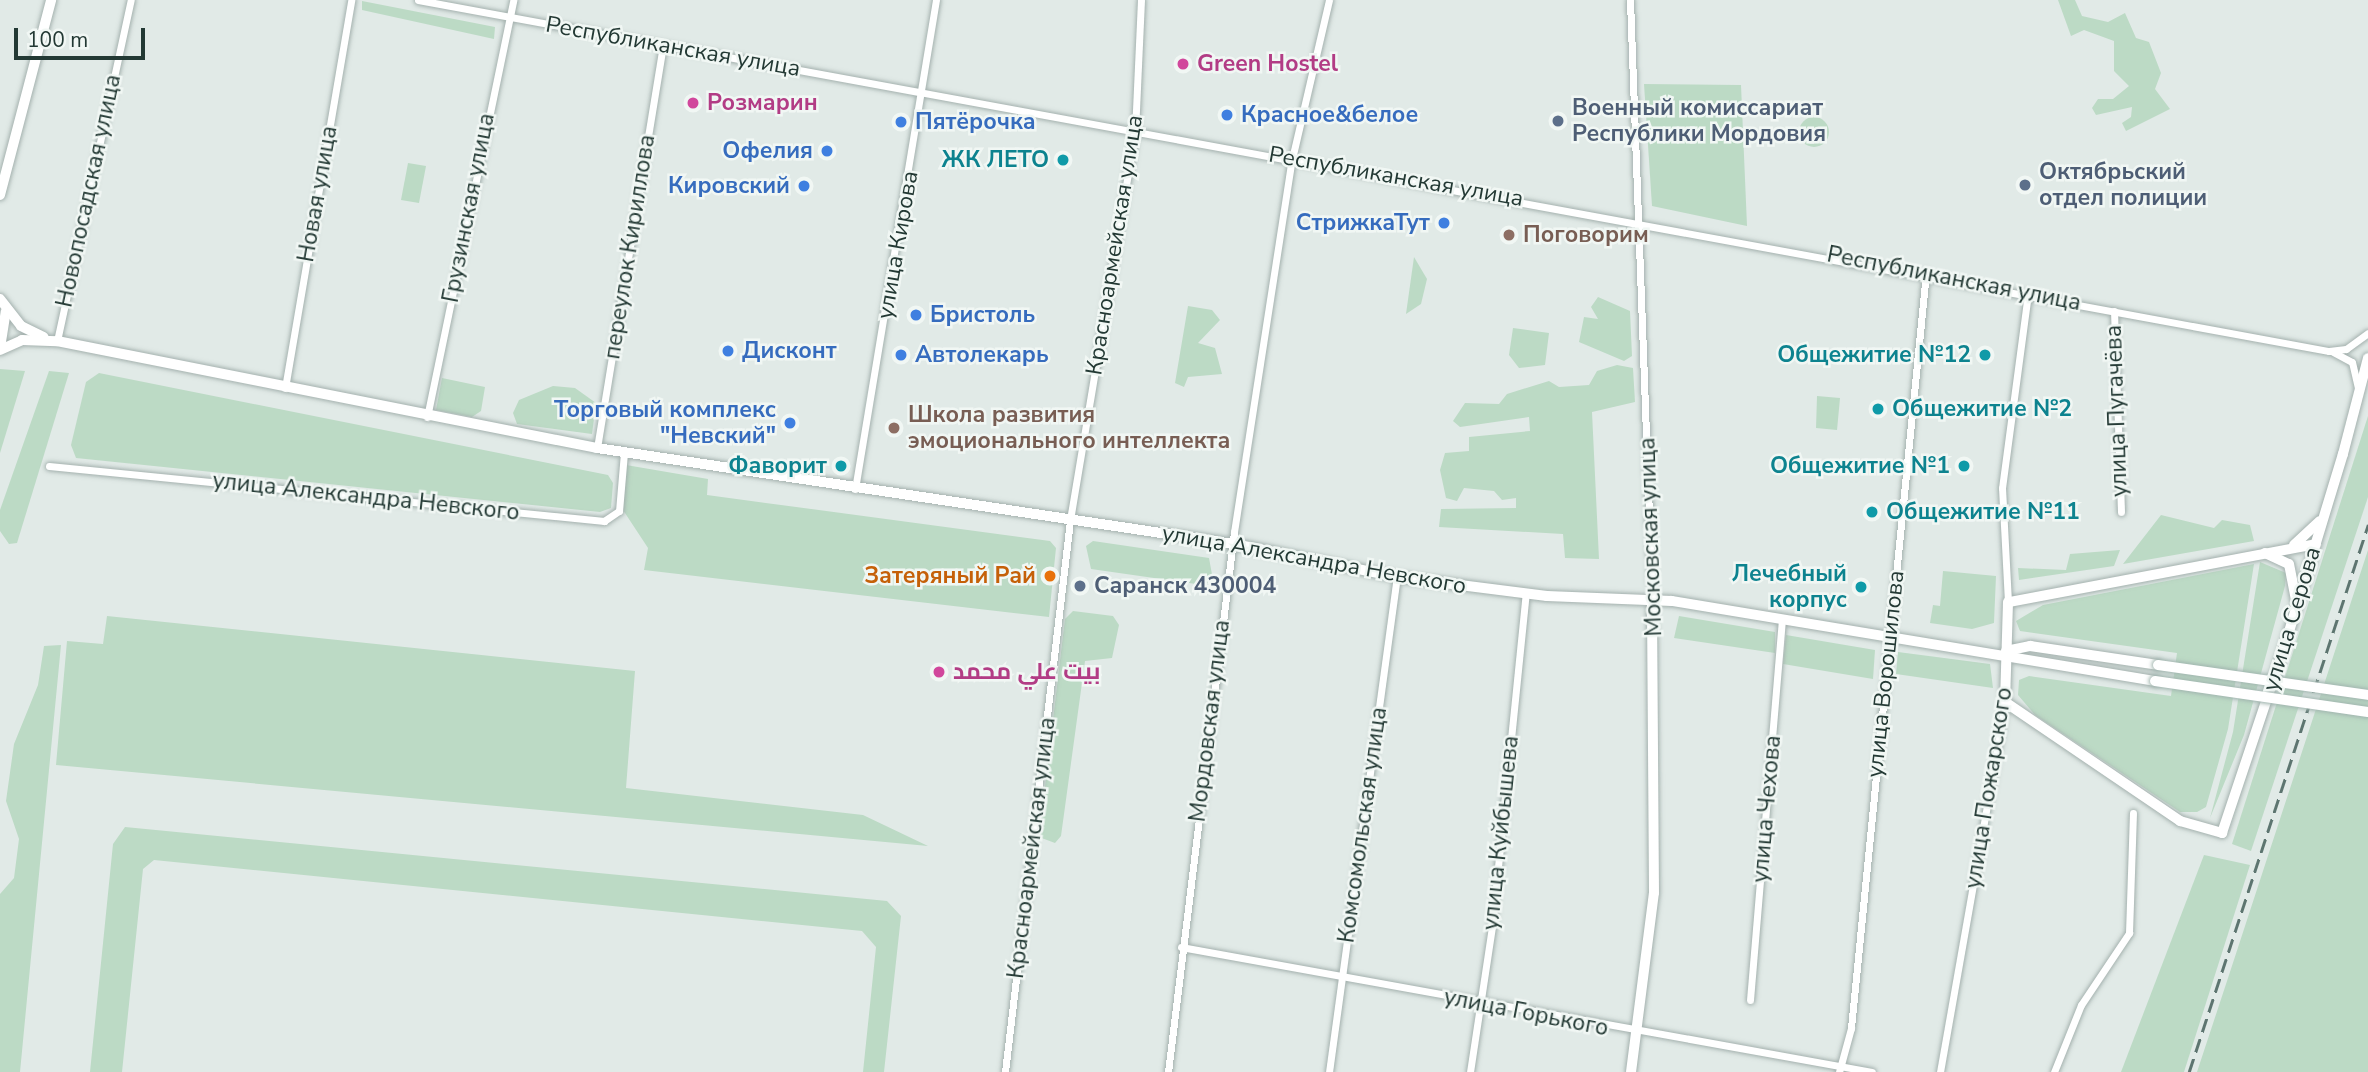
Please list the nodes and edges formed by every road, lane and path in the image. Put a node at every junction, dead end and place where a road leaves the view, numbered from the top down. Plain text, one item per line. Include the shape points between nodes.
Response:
1 (51, 0) edge
2 (131, 0) edge
3 (351, 0) edge
4 (418, 0) edge
5 (513, 0) edge
6 (936, 0) edge
7 (1141, 0) edge
8 (1329, 0) edge
9 (1630, 0) edge
10 (508, 17) junction
11 (663, 45) junction
12 (925, 93) junction
13 (1135, 132) junction
14 (1293, 159) junction
15 (0, 195) edge
16 (1642, 220) junction
17 (1926, 274) junction
18 (2028, 293) junction
19 (3, 304) edge
20 (2114, 311) junction
21 (2368, 333) edge
22 (57, 341) junction
23 (0, 349) edge
24 (2329, 351) junction
25 (2368, 358) edge
26 (285, 388) junction
27 (2358, 395) junction
28 (427, 417) junction
29 (597, 448) junction
30 (624, 453) junction
31 (49, 466) dead end
32 (855, 489) junction
33 (2120, 512) dead end
34 (2324, 516) junction
35 (1070, 520) junction
36 (1234, 544) junction
37 (2316, 544) junction
38 (2286, 548) junction
39 (2259, 552) junction
40 (1397, 577) junction
41 (1526, 594) junction
42 (1652, 598) junction
43 (2008, 602) junction
44 (2296, 608) junction
45 (1782, 619) junction
46 (1890, 635) junction
47 (2006, 651) junction
48 (2368, 695) edge
49 (2005, 702) junction
50 (2368, 712) edge
51 (2133, 813) dead end
52 (1181, 947) junction
53 (1343, 977) junction
54 (1750, 1000) dead end
55 (1480, 1004) junction
56 (1637, 1033) junction
57 (1840, 1070) edge
58 (1005, 1072) edge
59 (1168, 1072) edge
60 (1329, 1072) edge
61 (1470, 1072) edge
62 (1631, 1072) edge
63 (1872, 1072) edge
64 (1940, 1072) edge
65 (2054, 1072) edge

1 - 15 main road
2 - 22 street, Новопосадская улица
3 - 26 street, Новая улица
4 - 10 street, Республиканская улица
5 - 10 street, Грузинская улица
6 - 12 street, улица Кирова
7 - 13 street, Красноармейская улица
8 - 14 street, Мордовская улица
9 - 16 street, Московская улица
10 - 11 street, Республиканская улица
10 - 28 street, Грузинская улица
11 - 12 street, Республиканская улица
11 - 29 street, переулок Кириллова
12 - 13 street, Республиканская улица
12 - 32 street, улица Кирова
13 - 14 street, Республиканская улица
13 - 35 street, Красноармейская улица
14 - 16 street, Республиканская улица
14 - 36 street, Мордовская улица
16 - 17 street, Республиканская улица
16 - 42 street, Московская улица
17 - 18 street, Республиканская улица
17 - 46 street, улица Ворошилова
18 - 20 street, Республиканская улица
18 - 43 street, улица Пожарского via 2002,488
19 - 22 main road via 32,332
19 - 23 main road via 8,332
20 - 24 street, Республиканская улица
20 - 33 street, улица Пугачёва
21 - 24 street via 2346,349
22 - 23 main road via 22,340
22 - 26 main road, улица Александра Невского
24 - 27 street via 2351,362
25 - 27 main road, улица Серова
26 - 28 main road, улица Александра Невского
27 - 34 main road, улица Серова
28 - 29 main road, улица Александра Невского
29 - 30 main road, улица Александра Невского
30 - 31 street, улица Александра Невского via 619,512 604,521
30 - 32 main road, улица Александра Невского
32 - 35 main road, улица Александра Невского
34 - 37 main road, улица Серова
34 - 38 main road via 2307,537
35 - 36 main road, улица Александра Невского
35 - 58 street, Красноармейская улица
36 - 40 main road, улица Александра Невского
36 - 52 street, Мордовская улица
37 - 38 main road
37 - 44 main road, улица Серова
38 - 39 main road
39 - 43 main road
39 - 44 main road via 2289,564
40 - 41 main road, улица Александра Невского
40 - 53 street, Комсомольская улица
41 - 42 main road, улица Александра Невского
41 - 55 street, улица Куйбышева
42 - 45 main road, улица Александра Невского
42 - 56 main road, Московская улица via 1655,862
43 - 47 main road, улица Пожарского
44 - 49 main road, улица Серова via 2222,833 2180,821
45 - 46 main road, улица Александра Невского
45 - 54 street, улица Чехова
46 - 47 main road, улица Александра Невского
46 - 57 street, улица Ворошилова via 1851,1028
47 - 48 main road, bridge via 2030,646
47 - 49 main road, улица Пожарского
47 - 50 main road, bridge via 2028,663
49 - 64 street, улица Пожарского
51 - 65 street via 2129,933 2081,1005
52 - 53 street, улица Горького
52 - 59 street, Мордовская улица
53 - 55 street, улица Горького
53 - 60 street, Комсомольская улица
55 - 56 street, улица Горького
55 - 61 street, улица Куйбышева
56 - 57 street, улица Горького
56 - 62 main road, Московская улица
57 - 63 street, улица Горького

